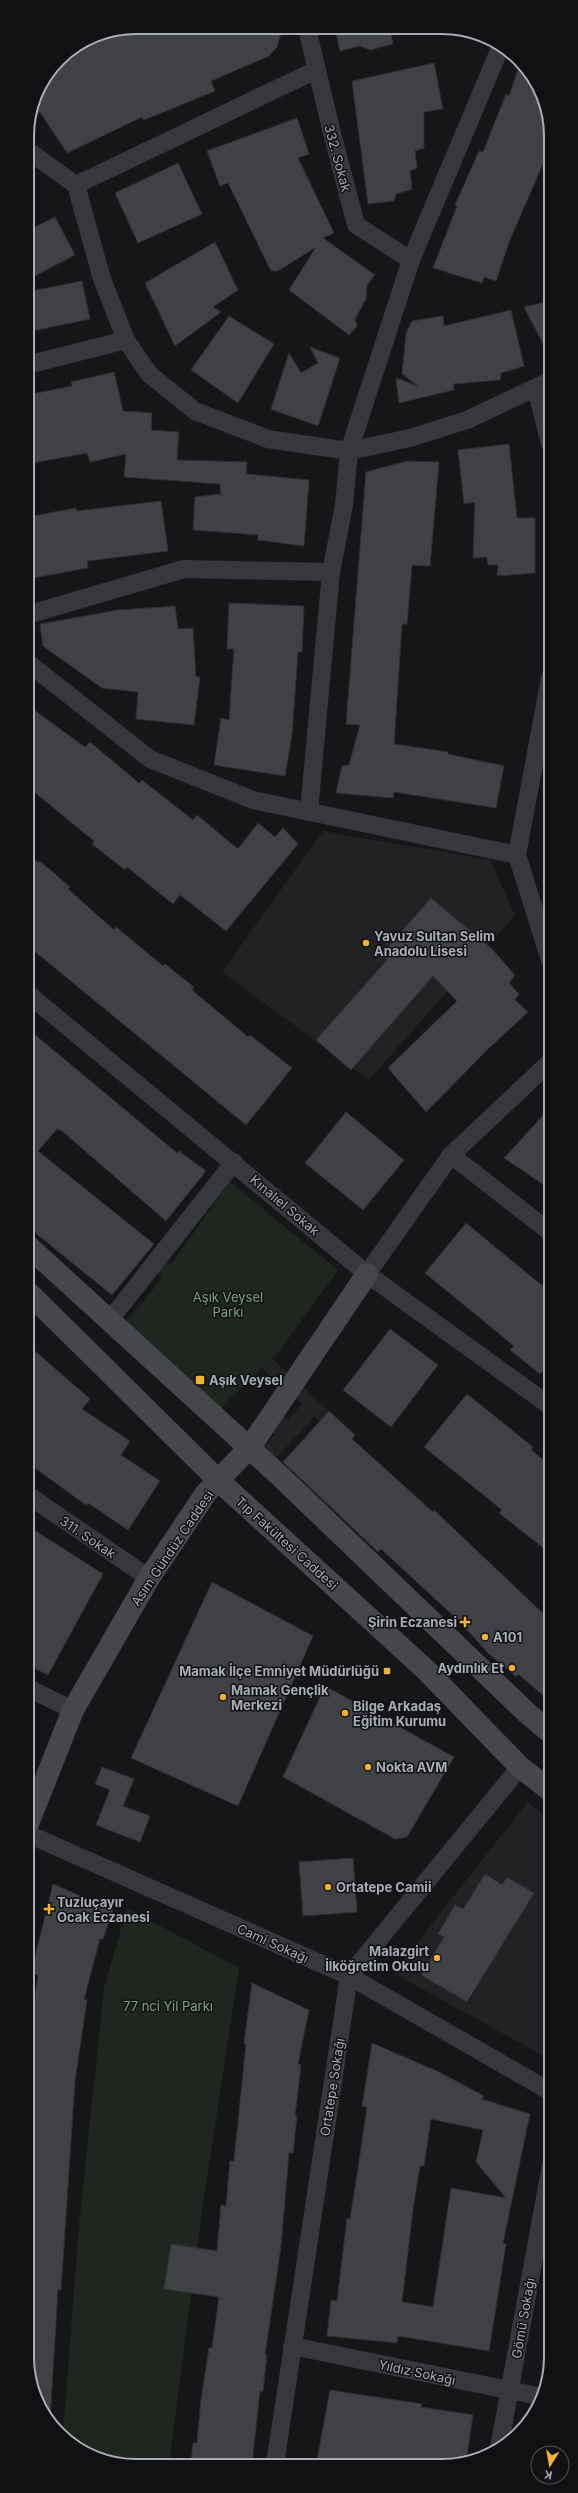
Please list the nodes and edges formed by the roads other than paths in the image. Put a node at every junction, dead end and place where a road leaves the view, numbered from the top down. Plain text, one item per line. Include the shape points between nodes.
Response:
1 (309, 34) edge
2 (499, 52) edge
3 (316, 70) junction
4 (34, 155) edge
5 (76, 185) junction
6 (411, 260) junction
7 (126, 340) junction
8 (34, 363) edge
9 (543, 384) edge
10 (349, 451) junction
11 (331, 572) junction
12 (34, 613) edge
13 (34, 668) edge
14 (544, 710) edge
15 (308, 811) junction
16 (517, 855) junction
17 (544, 941) edge
18 (34, 998) edge
19 (544, 1068) edge
20 (451, 1155) junction
21 (234, 1162) junction
22 (544, 1227) edge
23 (34, 1251) edge
24 (367, 1274) junction
25 (34, 1298) edge
26 (109, 1320) junction
27 (544, 1402) edge
28 (250, 1448) junction
29 (219, 1481) junction
30 (34, 1499) edge
31 (149, 1578) junction
32 (34, 1691) edge
33 (73, 1710) junction
34 (544, 1727) edge
35 (520, 1767) junction
36 (544, 1786) edge
37 (34, 1809) edge
38 (34, 1837) edge
39 (349, 1976) junction
40 (544, 2088) edge
41 (544, 2204) edge
42 (292, 2346) junction
43 (510, 2391) junction
44 (536, 2396) edge
45 (500, 2440) edge
46 (276, 2459) edge

1 - 3 street, 332. Sokak
2 - 6 street
3 - 5 street
3 - 6 street, 332. Sokak via 356,225
4 - 5 street
5 - 7 street via 102,279
6 - 10 street
7 - 8 street
7 - 10 street via 149,374 195,411 268,439
9 - 10 street via 467,420 410,438
10 - 11 street via 344,505
11 - 12 street via 184,569
11 - 15 street
13 - 15 street via 150,760 253,800
14 - 16 street
15 - 16 street
16 - 17 street
18 - 21 street, Kınalıel Sokak
19 - 20 street
20 - 22 street
20 - 24 street
21 - 24 street, Kınalıel Sokak
21 - 26 street
23 - 26 main road
24 - 27 street, Kınalıel Sokak
24 - 28 main road, Asım Gündüz Caddesi
25 - 29 main road, Tıp Fakültesi Caddesi
26 - 28 main road
28 - 29 main road, Asım Gündüz Caddesi
28 - 34 main road
29 - 31 main road, Asım Gündüz Caddesi via 206,1493
29 - 35 main road, Tıp Fakültesi Caddesi via 425,1669
30 - 31 street, 311. Sokak
31 - 33 main road, Asım Gündüz Caddesi
32 - 33 street
33 - 37 main road, Asım Gündüz Caddesi
35 - 36 main road, Tıp Fakültesi Caddesi
35 - 39 street
38 - 39 street, Cami Sokağı
39 - 40 street, Cami Sokağı
39 - 42 street, Ortatepe Sokağı
41 - 43 street, Gömü Sokağı
42 - 43 street, Yıldız Sokağı
42 - 46 street, Ortatepe Sokağı
43 - 44 street, Yıldız Sokağı
43 - 45 street, Gömü Sokağı

